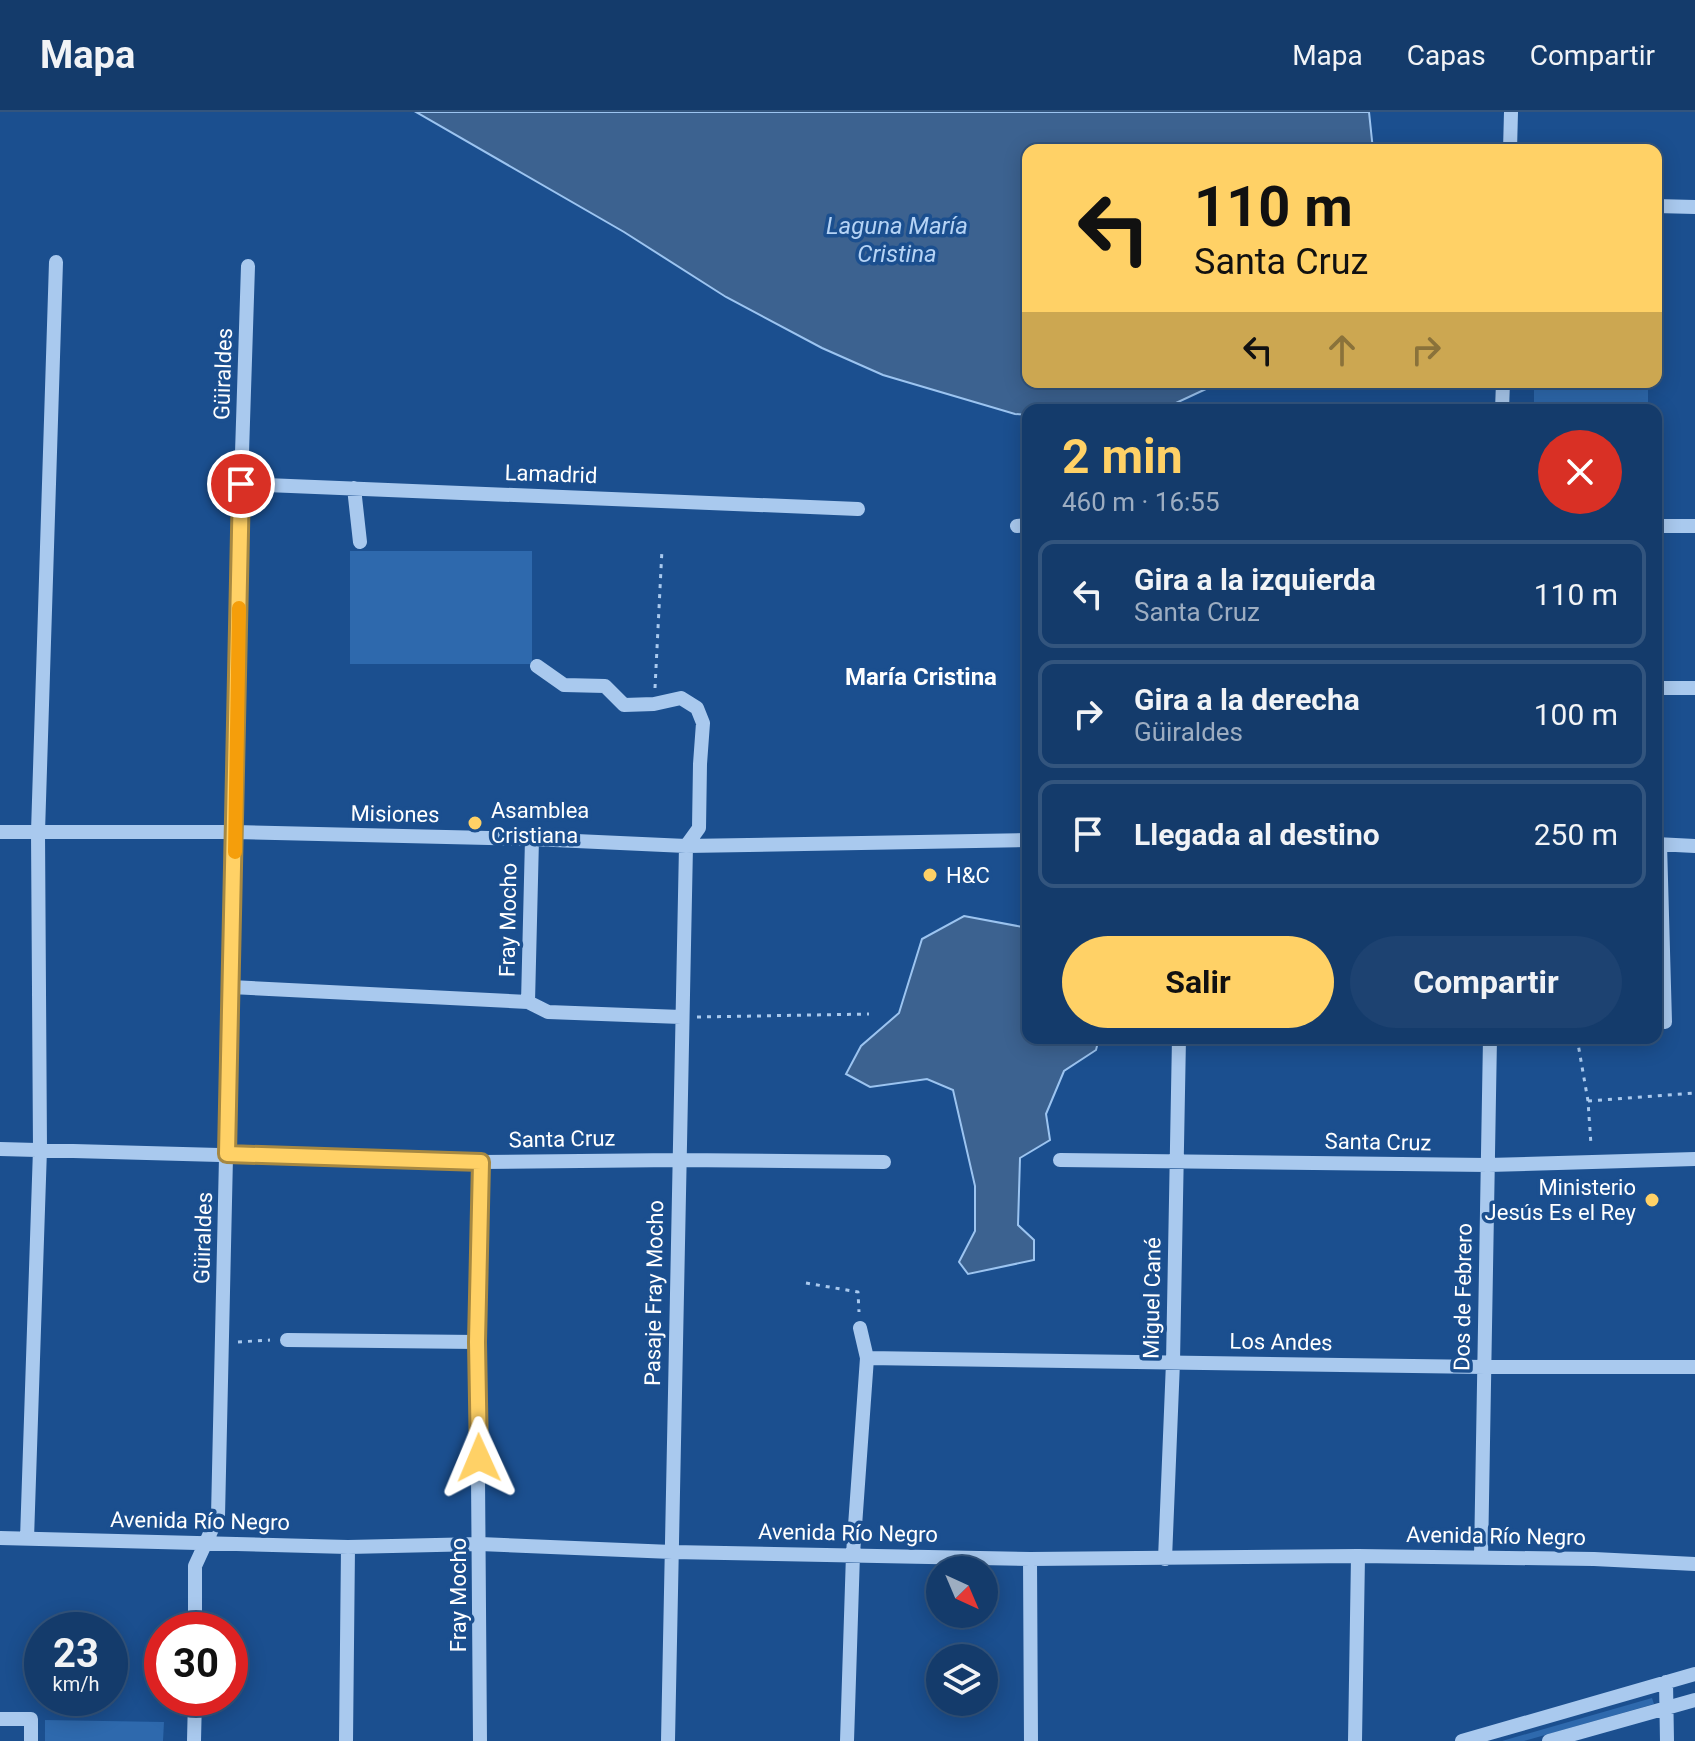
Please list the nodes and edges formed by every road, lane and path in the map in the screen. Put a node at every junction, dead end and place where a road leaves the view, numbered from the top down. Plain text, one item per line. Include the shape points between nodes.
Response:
1 (1511, 112) edge
2 (1510, 144) edge
3 (1662, 206) edge
4 (1695, 207) edge
5 (56, 262) dead end
6 (248, 266) dead end
7 (241, 484) junction
8 (354, 488) junction
9 (858, 509) dead end
10 (1662, 526) edge
11 (1695, 526) edge
12 (360, 542) dead end
13 (662, 549) dead end
14 (537, 666) dead end
15 (1662, 688) edge
16 (1695, 688) edge
17 (654, 704) junction
18 (0, 832) edge
19 (38, 832) junction
20 (235, 832) junction
21 (532, 839) junction
22 (1022, 840) edge
23 (1662, 844) edge
24 (686, 846) junction
25 (1695, 846) edge
26 (1662, 946) edge
27 (231, 987) junction
28 (528, 1002) junction
29 (869, 1014) dead end
30 (681, 1017) junction
31 (1665, 1022) dead end
32 (1179, 1044) edge
33 (1490, 1044) edge
34 (1578, 1044) edge
35 (1695, 1093) edge
36 (1588, 1101) junction
37 (0, 1149) edge
38 (40, 1149) junction
39 (227, 1154) junction
40 (1695, 1159) edge
41 (678, 1160) junction
42 (1060, 1160) dead end
43 (1176, 1161) junction
44 (481, 1162) junction
45 (884, 1162) dead end
46 (1592, 1162) junction
47 (1488, 1165) junction
48 (806, 1283) dead end
49 (860, 1328) joint
50 (287, 1340) joint
51 (222, 1342) junction
52 (477, 1342) junction
53 (867, 1358) junction
54 (1173, 1362) junction
55 (1484, 1367) junction
56 (1695, 1367) edge
57 (0, 1538) edge
58 (27, 1539) junction
59 (206, 1542) junction
60 (480, 1544) junction
61 (348, 1547) junction
62 (672, 1552) junction
63 (853, 1554) junction
64 (1358, 1556) junction
65 (1481, 1558) junction
66 (1030, 1559) junction
67 (1165, 1559) junction
68 (1695, 1564) edge
69 (195, 1612) edge
70 (1695, 1674) edge
71 (1666, 1682) junction
72 (1695, 1700) edge
73 (1667, 1707) junction
74 (195, 1716) edge
75 (0, 1719) edge
76 (31, 1741) edge
77 (194, 1741) edge
78 (346, 1741) edge
79 (480, 1741) edge
80 (668, 1741) edge
81 (847, 1741) edge
82 (1031, 1741) edge
83 (1355, 1741) edge
84 (1462, 1741) edge
85 (1549, 1741) edge
86 (1667, 1741) edge

1 - 2 street
3 - 4 street
5 - 19 street
6 - 7 street, Güiraldes
7 - 8 street, Lamadrid
7 - 20 street, Güiraldes
8 - 9 street, Lamadrid
8 - 12 street
10 - 11 street
13 - 17 path
14 - 17 street via 564,685 605,686 624,705
15 - 16 street
17 - 24 street, Pasaje Fray Mocho via 681,698 697,708 703,723 699,828
18 - 19 street, Misiones
19 - 20 street, Misiones
19 - 38 street
20 - 21 street, Misiones
20 - 27 street, Güiraldes
21 - 24 street, Misiones
21 - 28 street, Fray Mocho
22 - 24 street, Misiones
23 - 25 street
24 - 30 street, Pasaje Fray Mocho
26 - 31 street
27 - 28 street
27 - 39 street, Güiraldes
28 - 30 street via 548,1012
29 - 30 path
30 - 41 street, Pasaje Fray Mocho
32 - 43 street, Miguel Cané
33 - 47 street, Dos de Febrero
34 - 36 path
35 - 36 path
36 - 46 path
37 - 38 street, Santa Cruz
38 - 39 street, Santa Cruz
38 - 58 street
39 - 44 street, Santa Cruz
39 - 51 street, Güiraldes
40 - 46 street, Santa Cruz
41 - 44 street, Santa Cruz
41 - 45 street, Santa Cruz
41 - 62 street, Pasaje Fray Mocho
42 - 43 street, Santa Cruz
43 - 47 street, Santa Cruz
43 - 54 street, Miguel Cané
44 - 52 street, Fray Mocho
46 - 47 street, Santa Cruz
47 - 55 street, Dos de Febrero
48 - 49 path via 858,1292
49 - 53 street
50 - 51 path
50 - 52 street
51 - 59 street, Güiraldes via 218,1516
52 - 60 street, Fray Mocho
53 - 54 street, Los Andes
53 - 63 street
54 - 55 street, Los Andes
54 - 67 street, Miguel Cané
55 - 56 street, Los Andes
55 - 65 street, Dos de Febrero
57 - 58 street, Avenida Río Negro
58 - 59 street, Avenida Río Negro
59 - 61 street, Avenida Río Negro
59 - 69 street, Güiraldes via 195,1566
60 - 61 street, Avenida Río Negro
60 - 62 street, Avenida Río Negro
60 - 79 street, Fray Mocho
61 - 78 street
62 - 63 street, Avenida Río Negro
62 - 80 street, Pasaje Fray Mocho
63 - 66 street, Avenida Río Negro
63 - 81 street
64 - 65 street, Avenida Río Negro
64 - 67 street, Avenida Río Negro
64 - 83 street
65 - 68 street, Avenida Río Negro
66 - 67 street, Avenida Río Negro
66 - 82 street
70 - 71 street
71 - 73 street
71 - 84 street
72 - 73 street
73 - 85 street
73 - 86 street
74 - 77 street
75 - 76 street via 31,1719

